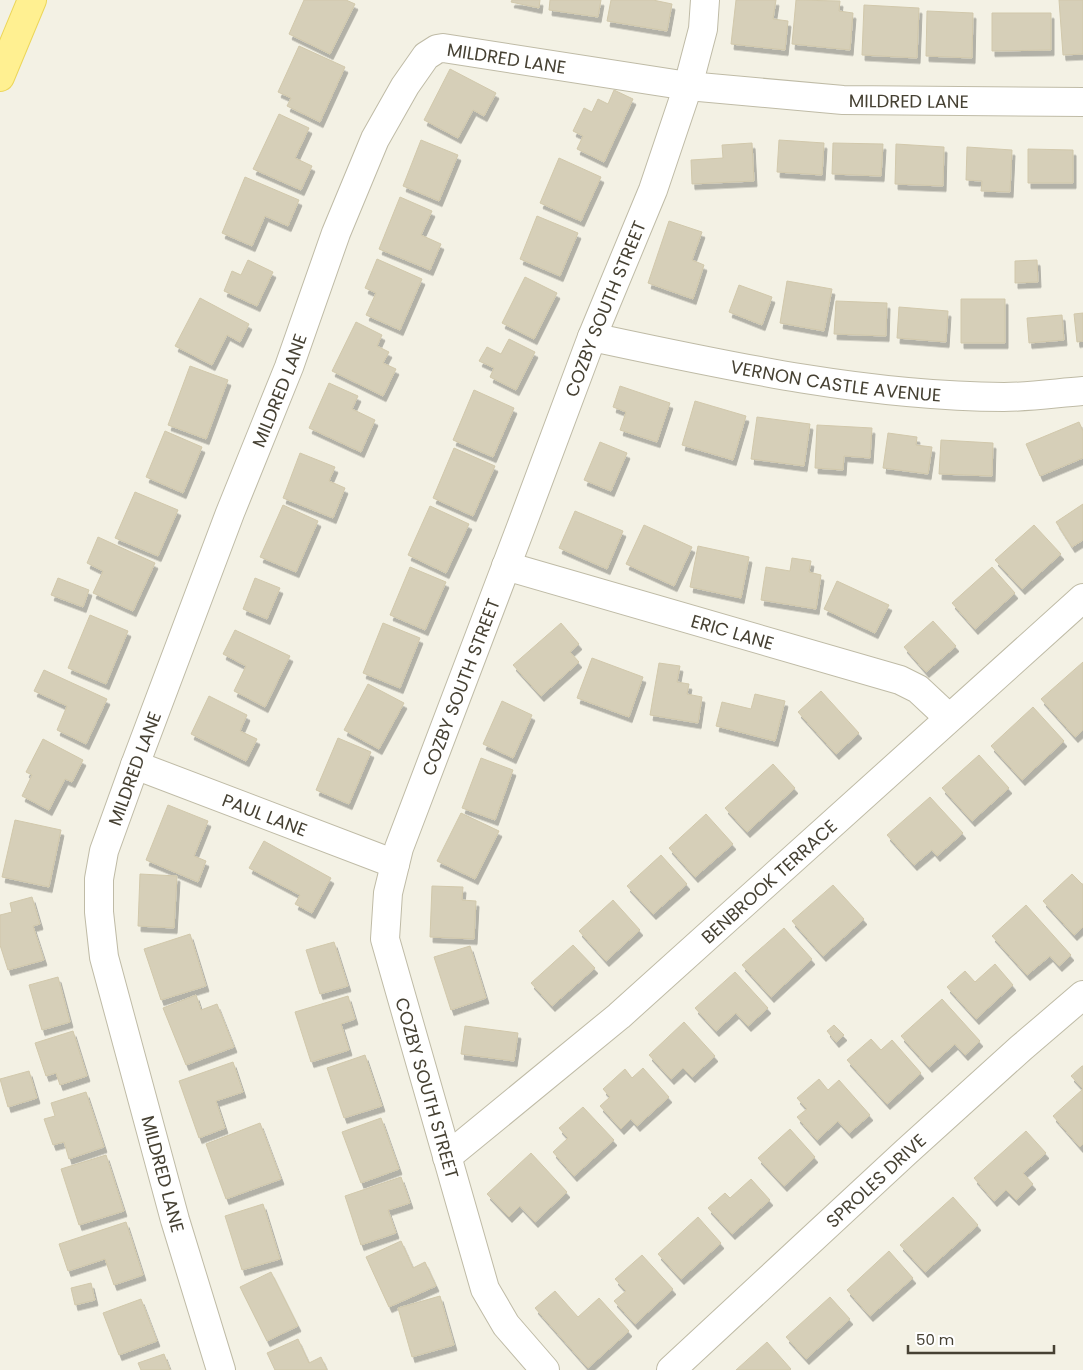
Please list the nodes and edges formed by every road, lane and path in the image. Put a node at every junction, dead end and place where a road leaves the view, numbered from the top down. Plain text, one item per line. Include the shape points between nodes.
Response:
1 (32, 0) edge
2 (705, 0) edge
3 (0, 77) edge
4 (688, 86) junction
5 (1083, 102) edge
6 (592, 337) junction
7 (1083, 392) edge
8 (506, 566) junction
9 (1083, 598) edge
10 (949, 718) junction
11 (135, 765) junction
12 (395, 864) junction
13 (1083, 995) edge
14 (447, 1157) junction
15 (221, 1370) edge
16 (545, 1370) edge
17 (671, 1370) edge

1 - 3 main road
2 - 4 street, COZBY SOUTH STREET via 703,29
4 - 5 street, MILDRED LANE via 843,100
4 - 6 street, COZBY SOUTH STREET via 653,190
4 - 11 street, MILDRED LANE via 443,48 426,56 375,139 336,234 289,366
6 - 7 street, VERNON CASTLE AVENUE via 750,370 891,391 1004,397
6 - 8 street, COZBY SOUTH STREET
8 - 10 street, ERIC LANE via 900,680 918,689
8 - 12 street, COZBY SOUTH STREET
9 - 10 street, BENBROOK TERRACE
10 - 14 street, BENBROOK TERRACE via 618,1016
11 - 12 street, PAUL LANE
11 - 15 street, MILDRED LANE via 104,851 99,879 104,957
12 - 14 street, COZBY SOUTH STREET via 388,893 385,940
13 - 17 street, SPROLES DRIVE via 913,1145
14 - 16 street, COZBY SOUTH STREET via 485,1289 506,1325

